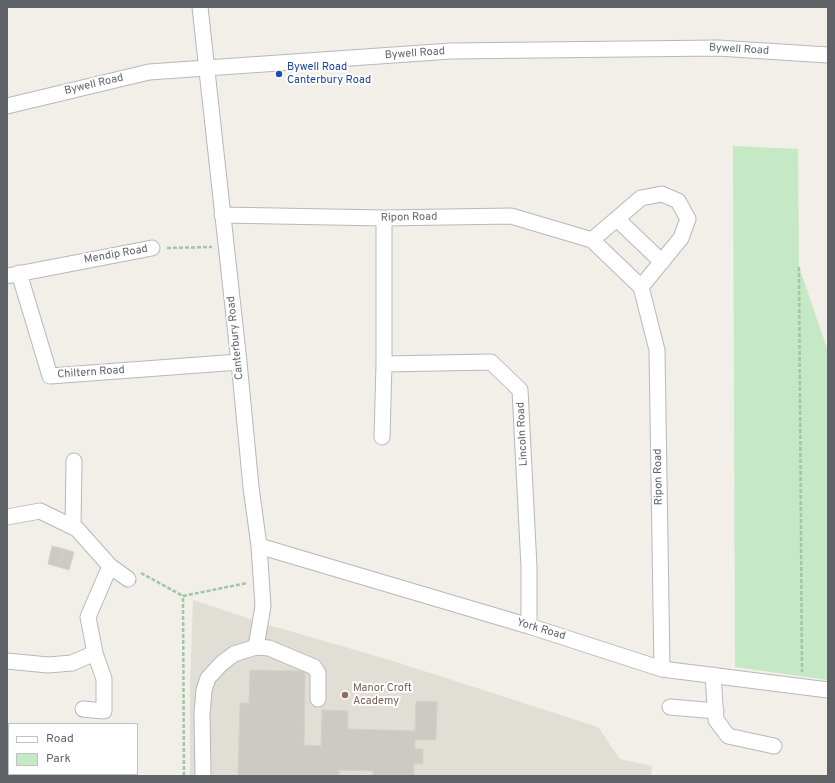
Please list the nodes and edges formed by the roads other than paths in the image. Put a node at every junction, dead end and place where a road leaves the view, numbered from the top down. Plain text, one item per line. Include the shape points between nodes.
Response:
1 (200, 7) edge
2 (828, 55) edge
3 (207, 69) junction
4 (7, 106) edge
5 (222, 215) junction
6 (384, 218) junction
7 (617, 219) junction
8 (592, 240) junction
9 (152, 248) road end
10 (662, 262) junction
11 (13, 275) edge
12 (641, 287) junction
13 (239, 362) junction
14 (384, 364) junction
15 (382, 437) dead end
16 (74, 461) dead end
17 (7, 517) edge
18 (73, 527) junction
19 (259, 546) junction
20 (110, 566) junction
21 (128, 579) road end
22 (529, 626) junction
23 (256, 647) junction
24 (95, 653) junction
25 (7, 660) edge
26 (662, 669) junction
27 (713, 675) junction
28 (828, 690) edge
29 (318, 699) dead end
30 (670, 707) dead end
31 (83, 709) dead end
32 (716, 711) junction
33 (774, 746) dead end
34 (203, 776) edge

1 - 3 street, Canterbury Road
2 - 3 street, Bywell Road via 718,48 451,51
3 - 4 street, Bywell Road via 149,72
3 - 5 street, Canterbury Road
5 - 6 street, Ripon Road
5 - 13 street, Canterbury Road
6 - 8 street, Ripon Road via 511,216
6 - 14 street
7 - 8 street
7 - 10 street
7 - 10 street via 641,198 662,194 678,202 688,219 681,238
8 - 12 street, Ripon Road
9 - 11 street, Mendip Road
10 - 12 street
11 - 13 street, Chiltern Road via 50,376
12 - 26 street, Ripon Road via 657,350
13 - 19 street, Canterbury Road
14 - 15 street
14 - 22 street, Lincoln Road via 491,362 520,390 529,567
16 - 18 street
17 - 18 street via 40,511
18 - 20 street
19 - 22 street, York Road
19 - 23 street, Canterbury Road via 263,606
20 - 21 street
20 - 24 street via 88,616
22 - 26 street, York Road
23 - 29 street via 268,648 314,667 318,673
23 - 34 street via 234,654 208,678 202,714
24 - 25 street via 72,663 48,666
24 - 31 street via 104,679 104,711
26 - 27 street, York Road
27 - 28 street, York Road
27 - 32 street
30 - 32 street
32 - 33 street via 716,720 728,736

